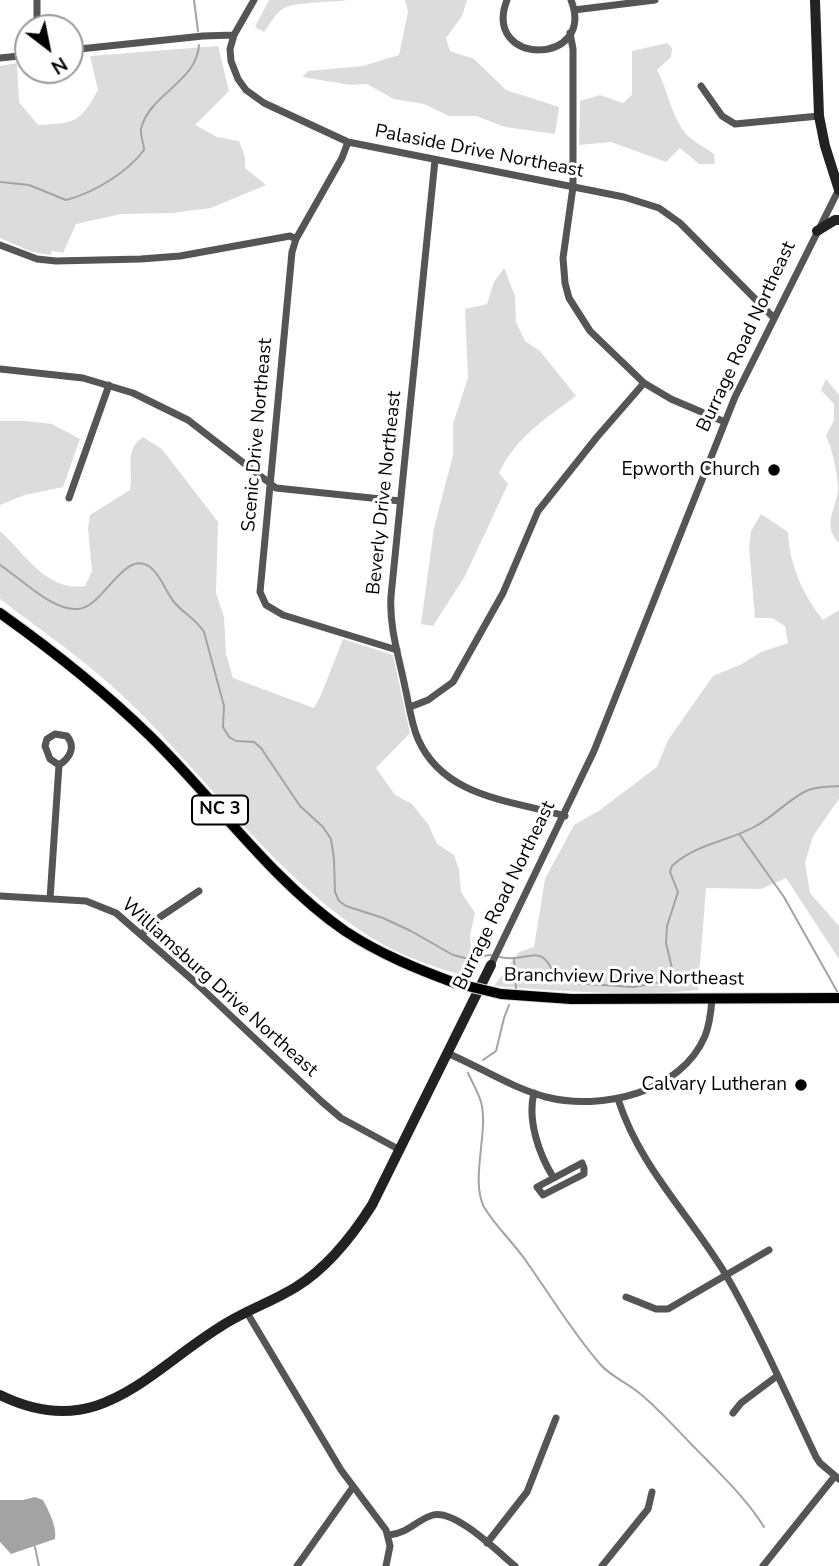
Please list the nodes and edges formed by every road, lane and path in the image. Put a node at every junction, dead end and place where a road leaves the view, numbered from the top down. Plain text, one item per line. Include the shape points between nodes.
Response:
1 (254, 0) edge
2 (507, 0) edge
3 (571, 0) edge
4 (655, 0) edge
5 (815, 0) edge
6 (574, 10) junction
7 (570, 33) junction
8 (234, 36) junction
9 (84, 49) edge
10 (701, 86) dead end
11 (819, 116) junction
12 (348, 142) junction
13 (825, 146) junction
14 (839, 152) edge
15 (435, 160) junction
16 (573, 187) junction
17 (839, 189) edge
18 (839, 220) edge
19 (817, 231) junction
20 (296, 239) junction
21 (0, 245) edge
22 (773, 317) junction
23 (0, 369) edge
24 (644, 383) junction
25 (109, 384) junction
26 (724, 422) junction
27 (270, 484) junction
28 (69, 498) dead end
29 (400, 501) junction
30 (0, 613) edge
31 (397, 650) junction
32 (410, 708) junction
33 (60, 765) junction
34 (565, 816) junction
35 (199, 891) dead end
36 (0, 896) edge
37 (50, 898) junction
38 (141, 935) junction
39 (491, 965) joint
40 (839, 998) edge
41 (712, 999) junction
42 (447, 1053) junction
43 (534, 1093) junction
44 (618, 1099) junction
45 (400, 1150) junction
46 (553, 1177) junction
47 (769, 1250) dead end
48 (726, 1276) junction
49 (626, 1297) dead end
50 (246, 1311) junction
51 (777, 1376) junction
52 (0, 1395) edge
53 (733, 1413) dead end
54 (556, 1419) dead end
55 (837, 1477) edge
56 (353, 1487) junction
57 (652, 1492) dead end
58 (388, 1535) junction
59 (487, 1543) junction
60 (297, 1566) edge
61 (386, 1566) edge
62 (515, 1566) edge
63 (602, 1566) edge
64 (763, 1566) edge

1 - 8 street, Palaside Drive Northeast
2 - 7 street via 505,26 519,46 543,51 559,45
3 - 6 street
4 - 6 street
5 - 11 street
6 - 7 street
7 - 16 street
8 - 9 street
8 - 12 street, Palaside Drive Northeast via 231,61 246,90
10 - 11 street via 722,116 736,124
11 - 13 street
12 - 15 street, Palaside Drive Northeast
12 - 20 street, Scenic Drive Northeast
13 - 14 street
13 - 17 street
15 - 16 street, Palaside Drive Northeast
15 - 29 street, Beverly Drive Northeast
16 - 22 street, Palaside Drive Northeast via 652,205 667,214
16 - 24 street via 563,258 569,299 590,331
17 - 19 street, Burrage Road Northeast
18 - 19 street
19 - 22 street, Burrage Road Northeast
20 - 21 street via 290,236 180,256 104,260 37,260
20 - 27 street, Scenic Drive Northeast
22 - 26 street, Burrage Road Northeast
23 - 25 street
24 - 26 street
24 - 32 street via 538,511 503,593 453,682
25 - 27 street via 188,420
25 - 28 street
26 - 34 street, Burrage Road Northeast
27 - 29 street
27 - 31 street, Scenic Drive Northeast via 260,587 266,605 283,615
29 - 31 street, Beverly Drive Northeast via 390,608
30 - 41 main road, Branchview Drive Northeast / NC 3, bridge via 50,649 148,734 282,876 337,925 384,954 456,984 501,994
31 - 32 street, Beverly Drive Northeast
32 - 34 street, Beverly Drive Northeast via 421,744 446,776 479,794
33 - 33 street via 72,750 71,741 55,734 45,746 50,760
33 - 37 street
34 - 39 street, Burrage Road Northeast
35 - 38 street
36 - 37 street, Williamsburg Drive Northeast
37 - 38 street, Williamsburg Drive Northeast via 100,905
38 - 45 street, Williamsburg Drive Northeast via 341,1118
39 - 42 street, Burrage Road Northeast
40 - 41 main road, Branchview Drive Northeast / NC 3
41 - 44 street via 706,1035 693,1055 658,1083
42 - 43 street
42 - 45 street, Burrage Road Northeast
43 - 44 street via 586,1103
43 - 46 street via 532,1115 542,1157
44 - 48 street via 654,1175
45 - 50 street, Burrage Road Northeast via 360,1223 335,1253 300,1284
46 - 46 street via 537,1187 543,1195 584,1174 584,1168 582,1163
47 - 48 street
48 - 49 street via 668,1309
48 - 51 street
50 - 52 street, Burrage Road Northeast via 112,1401 57,1411
50 - 56 street
51 - 53 street
51 - 55 street via 816,1457
54 - 59 street via 527,1492
55 - 64 street
56 - 58 street
56 - 60 street
57 - 63 street via 648,1509
58 - 59 street via 412,1529 435,1514 458,1521
58 - 61 street
59 - 62 street

